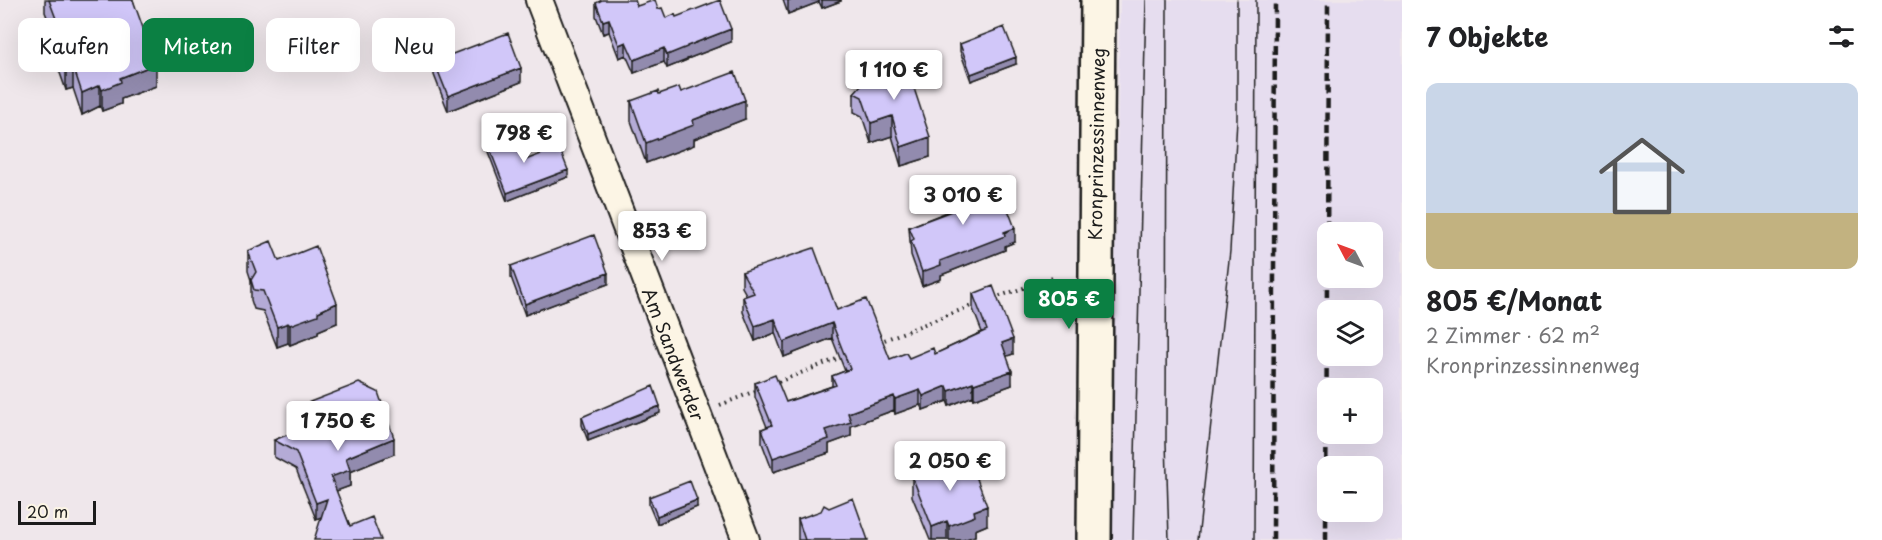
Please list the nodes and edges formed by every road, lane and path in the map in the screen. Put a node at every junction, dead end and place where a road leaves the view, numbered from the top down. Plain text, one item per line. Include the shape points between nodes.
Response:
1 (538, 0) edge
2 (1098, 0) edge
3 (1053, 278) dead end
4 (992, 299) edge
5 (982, 302) edge
6 (873, 344) edge
7 (851, 353) edge
8 (697, 414) junction
9 (746, 540) edge
10 (1094, 540) edge

1 - 8 street, Am Sandwerder
2 - 10 main road, Kronprinzessinnenweg
3 - 4 path
5 - 6 path
7 - 8 path
8 - 9 street, Am Sandwerder

